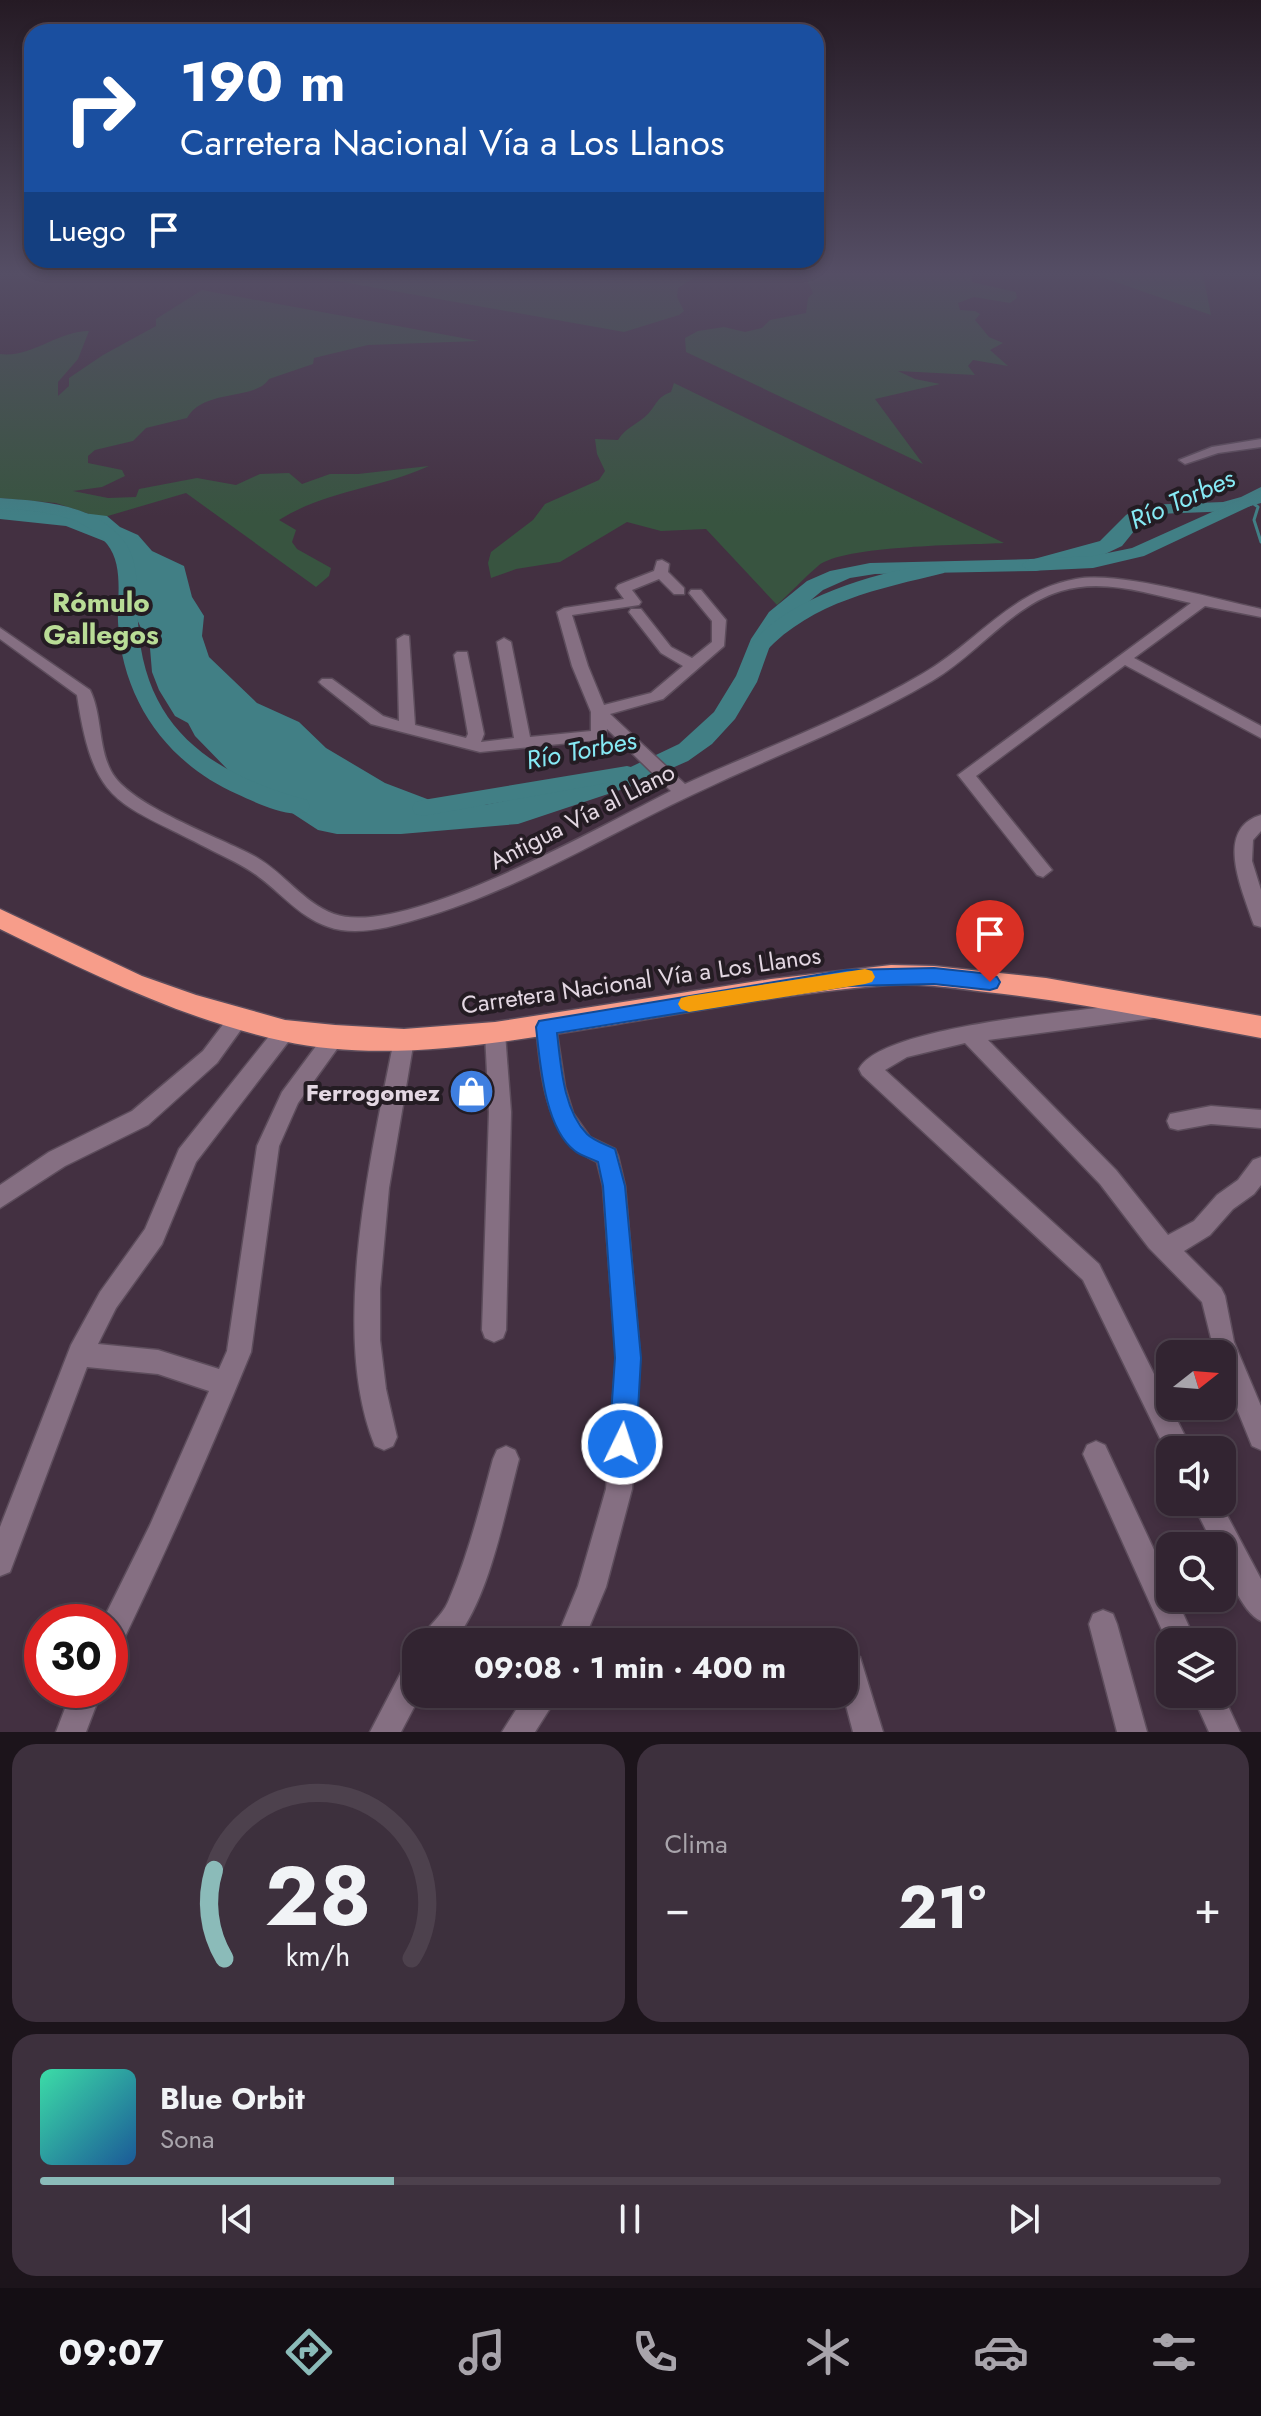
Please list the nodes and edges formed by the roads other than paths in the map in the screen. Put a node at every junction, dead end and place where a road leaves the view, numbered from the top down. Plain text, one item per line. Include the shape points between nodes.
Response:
1 (1261, 443) edge
2 (1185, 460) dead end
3 (679, 591) dead end
4 (696, 593) dead end
5 (1202, 601) junction
6 (636, 612) dead end
7 (1261, 613) edge
8 (0, 632) edge
9 (404, 639) dead end
10 (504, 642) dead end
11 (462, 655) dead end
12 (1124, 659) junction
13 (692, 664) junction
14 (327, 682) dead end
15 (599, 712) junction
16 (407, 725) junction
17 (1261, 733) edge
18 (523, 744) junction
19 (471, 745) junction
20 (683, 792) junction
21 (1261, 821) edge
22 (1043, 870) dead end
23 (0, 918) edge
24 (1261, 920) edge
25 (1160, 1009) junction
26 (238, 1020) junction
27 (546, 1027) junction
28 (1261, 1027) edge
29 (285, 1031) junction
30 (495, 1033) junction
31 (970, 1035) junction
32 (335, 1036) junction
33 (404, 1040) junction
34 (1261, 1119) edge
35 (1178, 1121) dead end
36 (1261, 1167) edge
37 (0, 1198) edge
38 (1166, 1249) junction
39 (494, 1330) dead end
40 (80, 1354) junction
41 (227, 1384) junction
42 (1172, 1436) edge
43 (384, 1437) dead end
44 (1261, 1437) edge
45 (1096, 1454) dead end
46 (506, 1459) dead end
47 (1212, 1516) edge
48 (0, 1562) edge
49 (126, 1604) edge
50 (1261, 1607) edge
51 (1103, 1624) dead end
52 (446, 1628) edge
53 (575, 1628) edge
54 (1176, 1628) edge
55 (858, 1696) edge
56 (402, 1700) edge
57 (80, 1708) edge
58 (534, 1708) edge
59 (1214, 1708) edge
60 (71, 1732) edge
61 (385, 1732) edge
62 (517, 1732) edge
63 (868, 1732) edge
64 (1132, 1732) edge
65 (1225, 1732) edge

1 - 2 street
3 - 15 street via 662,568 623,588 634,602 564,612
4 - 13 street via 719,620 719,643
5 - 7 street, Antigua Vía al Llano
5 - 12 street
5 - 20 street, Antigua Vía al Llano via 1108,581 1055,585 931,676
6 - 13 street via 666,650
8 - 20 street, Antigua Vía al Llano via 84,693 109,781 145,809 270,875 313,914 334,921 353,924 404,916 480,894
9 - 16 street
10 - 18 street
11 - 19 street via 476,734
12 - 17 street
12 - 22 street via 966,775
13 - 15 street via 657,696
14 - 16 street via 377,720
15 - 18 street via 599,735
15 - 20 street
16 - 19 street
18 - 19 street
21 - 24 street via 1244,838 1243,861
23 - 26 highway, Carretera Nacional Vía a Los Llanos via 133,983
25 - 27 highway, Carretera Nacional Vía a Los Llanos via 1046,988 891,975 771,989
25 - 28 highway, Carretera Nacional Vía a Los Llanos
25 - 31 street
26 - 29 highway, Carretera Nacional Vía a Los Llanos
26 - 37 street via 210,1057 140,1118 57,1159
27 - 30 highway, Carretera Nacional Vía a Los Llanos
27 - 53 street via 553,1086 568,1124 581,1143 607,1156 628,1358 619,1489
29 - 32 highway, Carretera Nacional Vía a Los Llanos
29 - 40 street via 187,1156 154,1236 108,1300
30 - 33 highway, Carretera Nacional Vía a Los Llanos
30 - 39 street via 500,1112
31 - 38 street via 1108,1177
31 - 42 street via 901,1050 869,1069 1091,1272
32 - 33 highway, Carretera Nacional Vía a Los Llanos
32 - 41 street via 290,1098 268,1146 245,1324
33 - 43 street via 378,1184 368,1298 369,1371
34 - 35 street via 1211,1115
36 - 38 street via 1202,1228
38 - 44 street via 1213,1296 1222,1342
40 - 41 street via 158,1362
40 - 48 street
41 - 49 street
45 - 54 street
46 - 52 street via 458,1615
47 - 50 street
51 - 64 street
55 - 63 street
56 - 61 street
57 - 60 street
58 - 62 street
59 - 65 street

